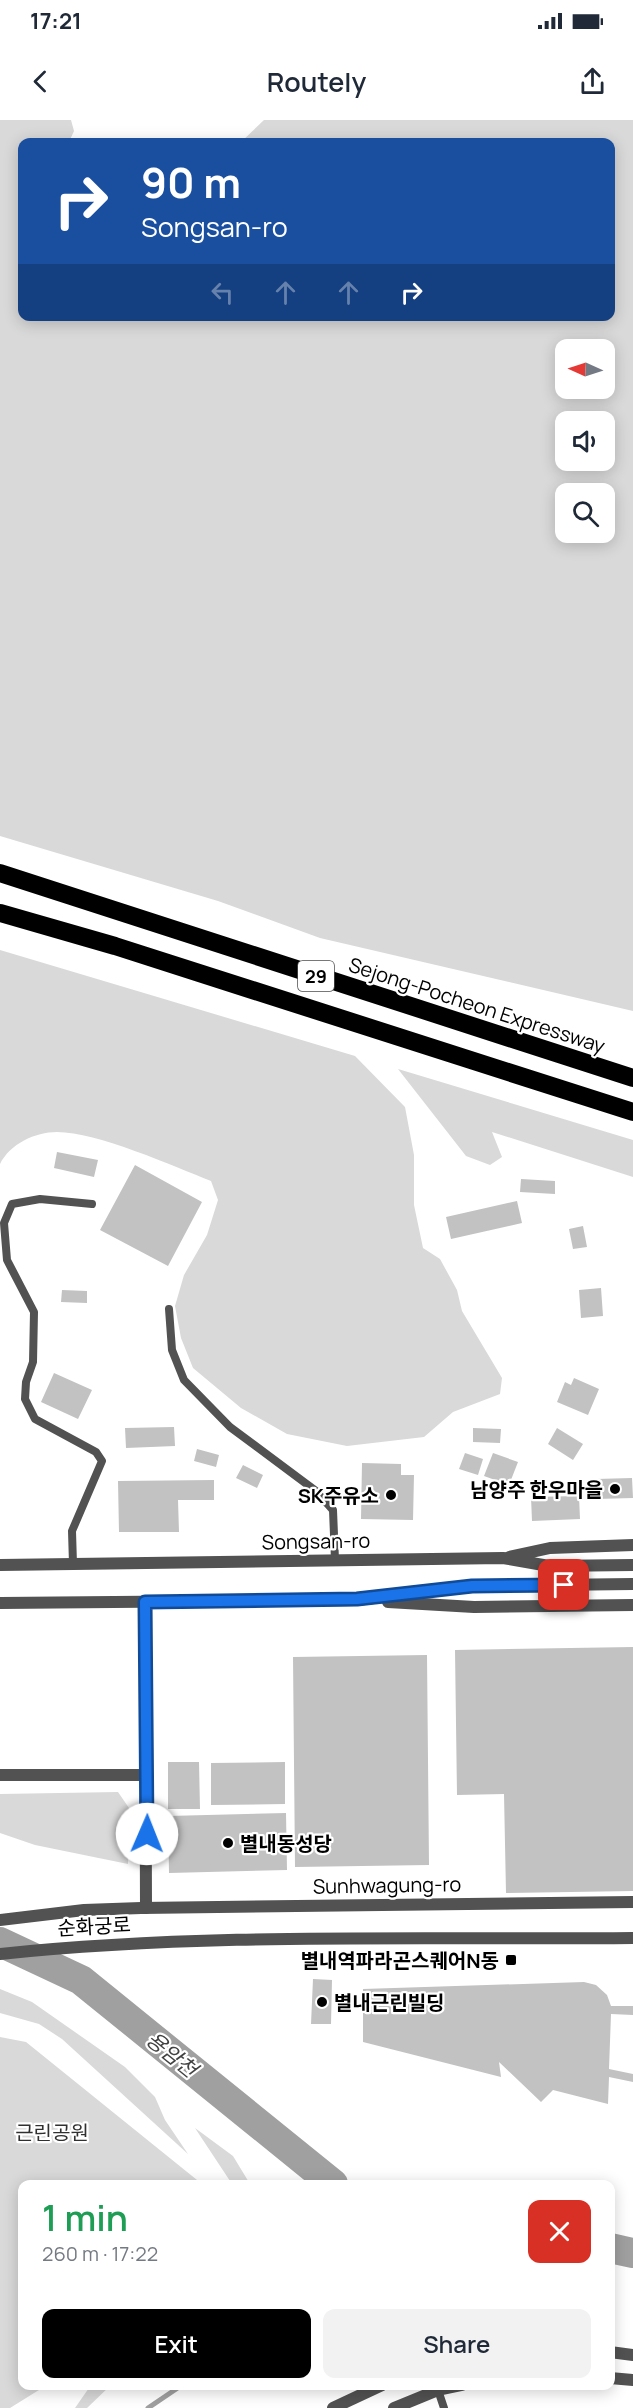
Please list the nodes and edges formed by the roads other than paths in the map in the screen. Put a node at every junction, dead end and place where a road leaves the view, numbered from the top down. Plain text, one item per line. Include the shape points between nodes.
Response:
1 (0, 873) edge
2 (0, 913) edge
3 (633, 1078) edge
4 (633, 1112) edge
5 (92, 1203) dead end
6 (169, 1309) dead end
7 (633, 1545) edge
8 (503, 1558) junction
9 (335, 1560) junction
10 (73, 1564) junction
11 (633, 1564) edge
12 (0, 1565) edge
13 (633, 1584) edge
14 (357, 1599) junction
15 (145, 1602) junction
16 (0, 1603) edge
17 (633, 1605) edge
18 (0, 1775) edge
19 (147, 1775) junction
20 (633, 1902) edge
21 (143, 1908) junction
22 (0, 1920) edge
23 (633, 1938) edge
24 (0, 1954) edge
25 (615, 2353) edge
26 (633, 2355) edge
27 (615, 2378) edge
28 (633, 2380) edge
29 (371, 2390) edge
30 (442, 2390) edge
31 (438, 2391) junction
32 (333, 2408) edge
33 (394, 2408) edge
34 (444, 2408) edge

1 - 3 highway, Sejong-Pocheon Expressway / 29
2 - 4 highway, 29 via 115,946
5 - 10 lane via 40,1199 12,1204 4,1223 6,1260 34,1312 33,1362 25,1400 35,1419 96,1452 102,1461 72,1531
6 - 9 lane via 172,1350 184,1380 230,1427 316,1491 333,1510
7 - 8 street via 550,1548
8 - 9 street, Songsan-ro
8 - 11 street, Songsan-ro via 549,1566
9 - 10 street, Songsan-ro
10 - 12 street, Songsan-ro
13 - 14 street via 472,1586
14 - 15 street
14 - 17 street via 474,1607
15 - 16 street
15 - 19 street
18 - 19 street
19 - 21 street
20 - 21 street, Sunhwagung-ro
21 - 22 street, 순화궁로
23 - 24 street, 순화궁로 via 190,1941 87,1945
25 - 26 street
27 - 28 street
29 - 32 street
30 - 31 street
31 - 33 street
31 - 34 lane

